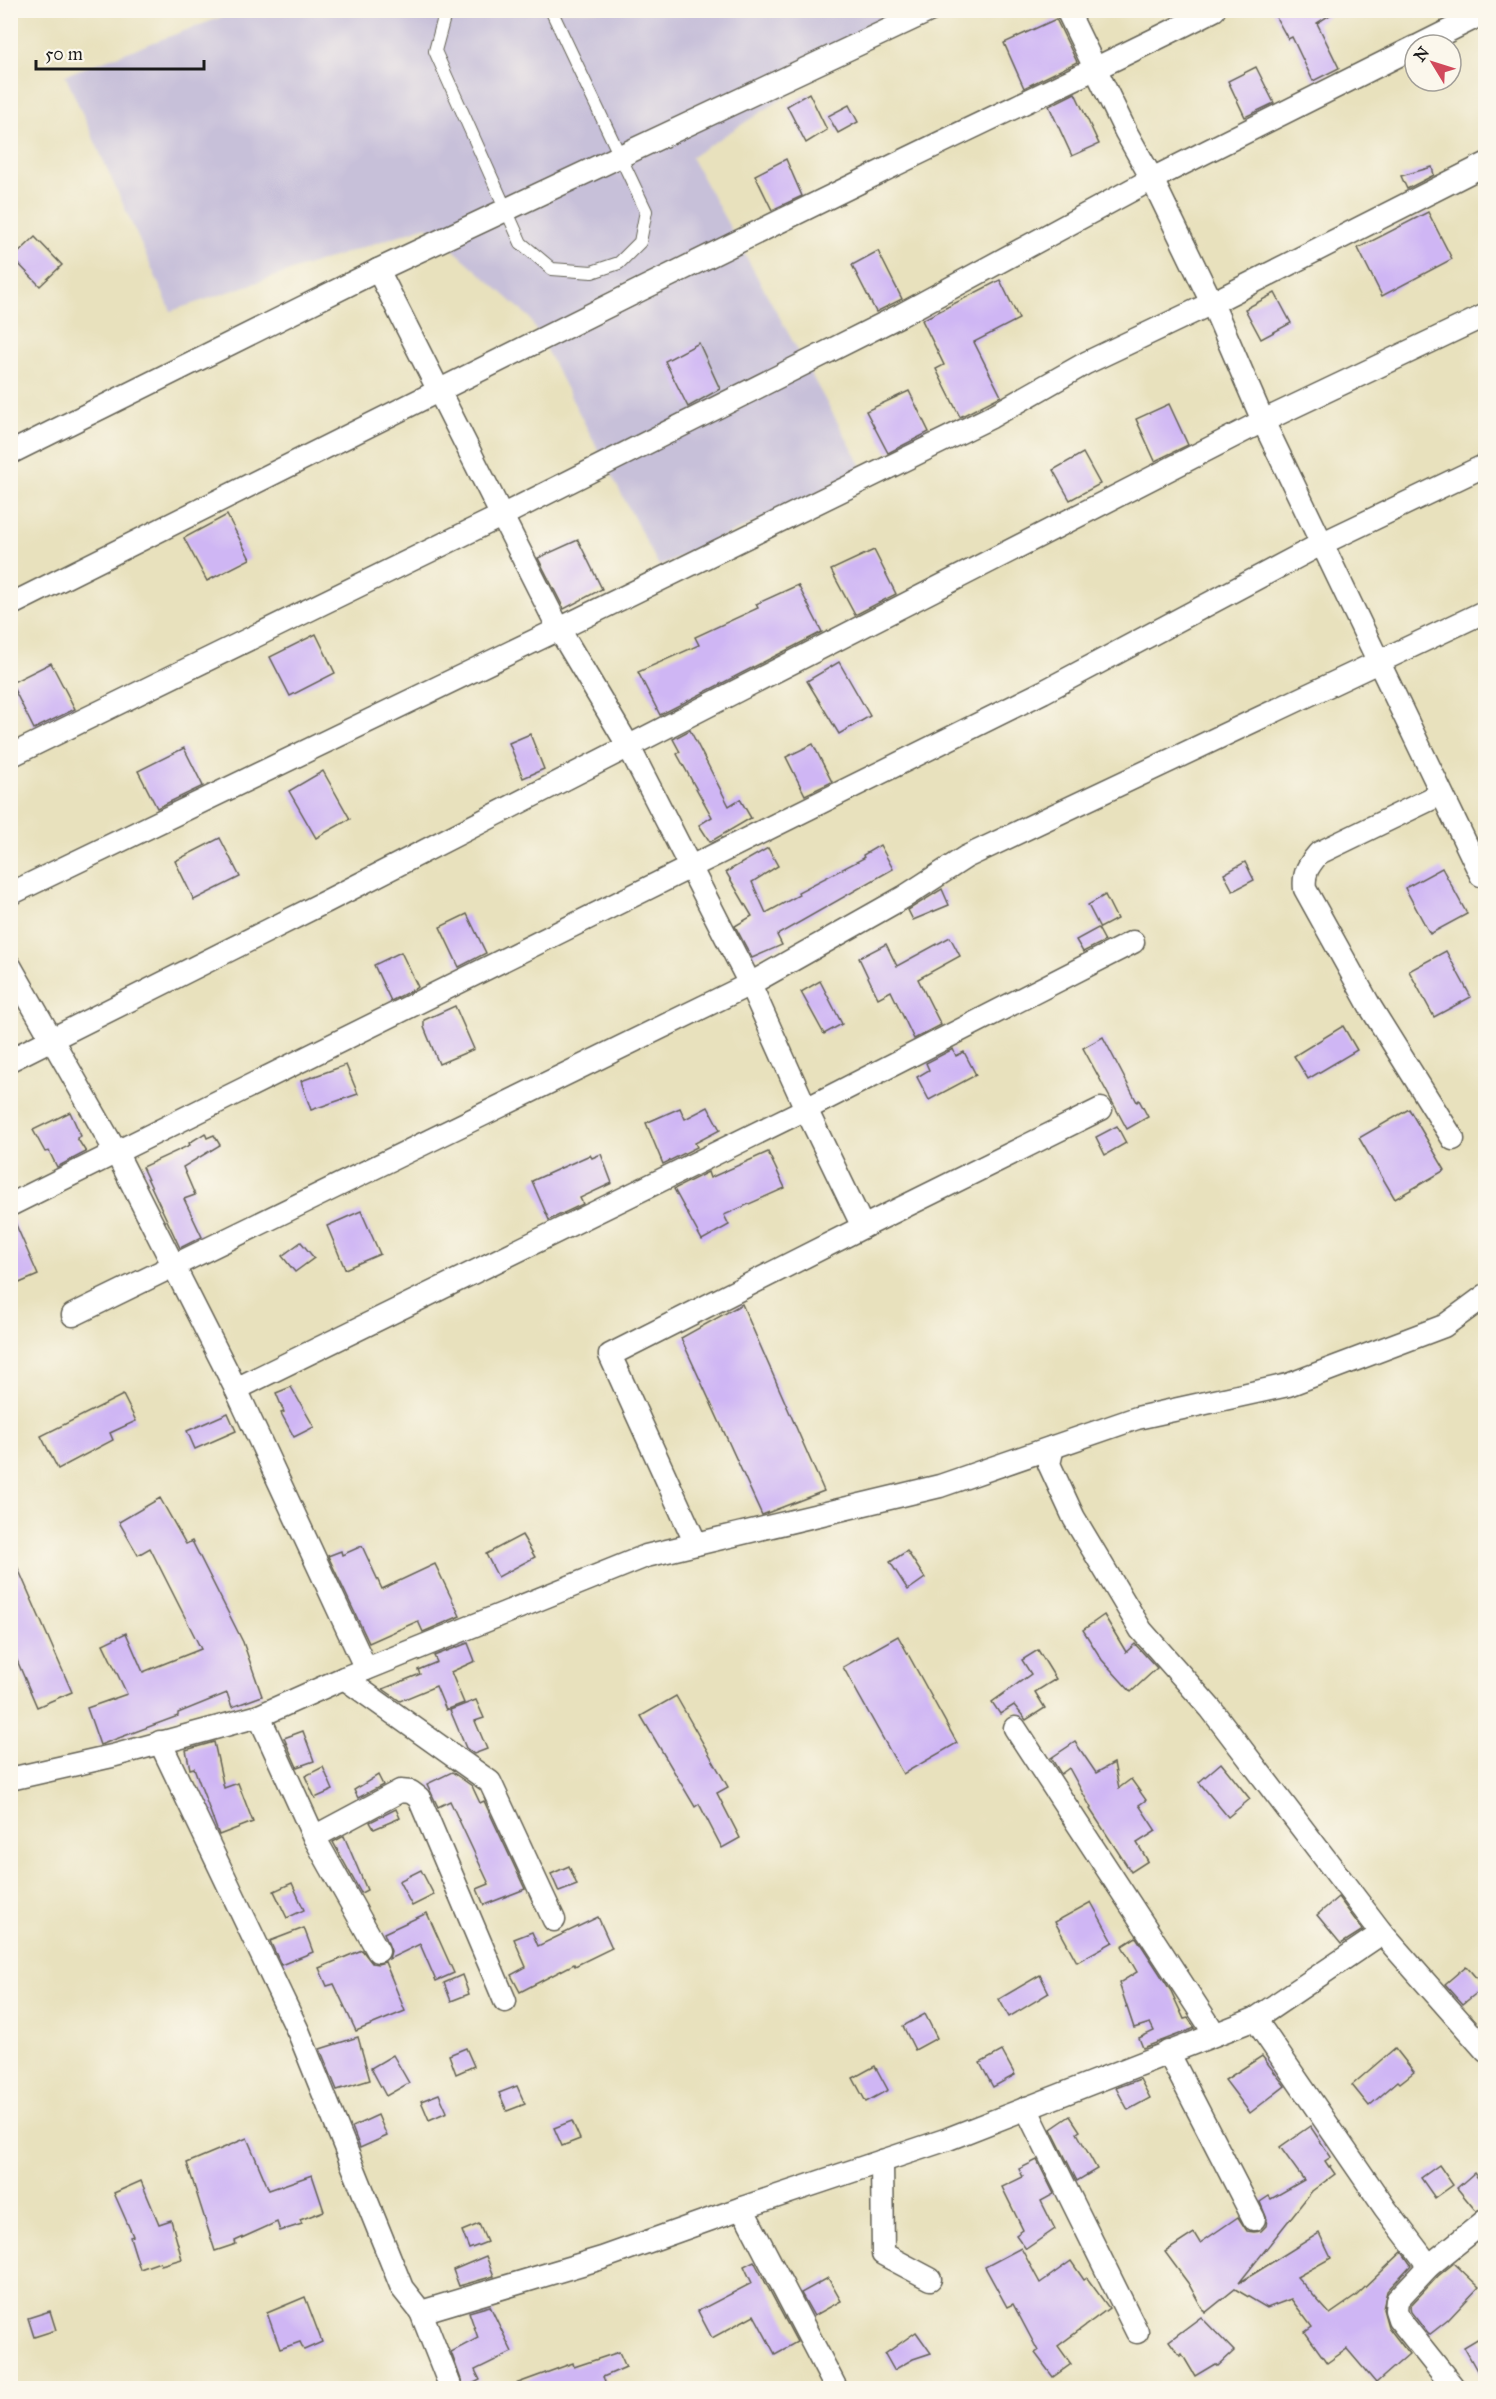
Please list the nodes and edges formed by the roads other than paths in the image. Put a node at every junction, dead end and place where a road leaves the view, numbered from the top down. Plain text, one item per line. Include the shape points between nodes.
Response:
1 (446, 10) edge
2 (551, 10) edge
3 (931, 10) edge
4 (1067, 10) edge
5 (1214, 10) edge
6 (1485, 12) edge
7 (1444, 33) edge
8 (1403, 53) edge
9 (1096, 70) junction
10 (1485, 164) edge
11 (1152, 179) junction
12 (378, 270) junction
13 (1212, 303) junction
14 (1485, 315) edge
15 (438, 389) junction
16 (1263, 421) junction
17 (10, 453) edge
18 (1485, 465) edge
19 (503, 514) junction
20 (1323, 543) junction
21 (10, 605) edge
22 (1485, 610) edge
23 (560, 629) junction
24 (1380, 660) junction
25 (629, 747) junction
26 (10, 756) edge
27 (1440, 794) junction
28 (689, 867) junction
29 (1481, 875) dead end
30 (10, 894) edge
31 (1133, 942) dead end
32 (10, 966) edge
33 (750, 984) junction
34 (52, 1039) junction
35 (10, 1060) edge
36 (1101, 1108) dead end
37 (807, 1109) junction
38 (1453, 1139) dead end
39 (116, 1152) junction
40 (10, 1205) edge
41 (863, 1227) junction
42 (175, 1265) junction
43 (1485, 1295) edge
44 (73, 1315) dead end
45 (236, 1389) junction
46 (1053, 1447) junction
47 (696, 1544) junction
48 (366, 1669) junction
49 (345, 1678) junction
50 (258, 1716) junction
51 (1015, 1728) dead end
52 (160, 1742) junction
53 (10, 1779) edge
54 (314, 1836) junction
55 (554, 1920) dead end
56 (1382, 1933) junction
57 (378, 1951) dead end
58 (505, 2001) dead end
59 (1255, 2019) junction
60 (1215, 2034) junction
61 (1485, 2051) edge
62 (1168, 2052) junction
63 (1026, 2108) junction
64 (882, 2161) junction
65 (742, 2208) junction
66 (1254, 2219) dead end
67 (1485, 2220) edge
68 (1429, 2266) junction
69 (930, 2279) dead end
70 (421, 2312) junction
71 (1137, 2332) dead end
72 (451, 2388) edge
73 (836, 2388) edge
74 (1454, 2388) edge

1 - 2 lane via 435,51 521,243 552,269 592,272 620,263 640,242 646,211
3 - 12 street
4 - 9 street
5 - 9 street
6 - 7 street
8 - 11 street
9 - 11 street
9 - 15 street
10 - 13 street
11 - 13 street
11 - 19 street via 901,315
12 - 15 street
12 - 17 street
13 - 16 street
13 - 23 street via 1086,363 991,417
14 - 16 street
15 - 19 street
15 - 21 street
16 - 20 street
16 - 25 street
18 - 20 street
19 - 23 street
19 - 26 street
20 - 24 street
20 - 28 street via 1043,692
22 - 24 street
23 - 25 street
23 - 30 street
24 - 27 street
24 - 33 street via 966,857 904,897
25 - 28 street
25 - 34 street
27 - 29 street
27 - 38 street via 1319,853 1307,867 1304,878 1305,889 1371,1008
28 - 33 street
28 - 39 street
31 - 37 street
32 - 34 street
33 - 37 street
33 - 42 street
34 - 35 street
34 - 39 street
36 - 41 street
37 - 41 street
37 - 45 street
39 - 40 street
39 - 42 street
41 - 47 street via 610,1355
42 - 44 street
42 - 45 street
43 - 46 street via 1444,1326 1288,1385 1137,1418
45 - 48 street
46 - 47 street via 940,1486
46 - 56 street via 1049,1464 1074,1518 1141,1630 1211,1709
47 - 48 street via 646,1556
48 - 49 street
49 - 50 street
49 - 55 street via 490,1782
50 - 52 street
50 - 54 street
51 - 60 street
52 - 53 street
52 - 70 street via 299,2033 402,2288
54 - 57 street
54 - 58 street via 400,1791 419,1798
56 - 59 street
56 - 61 street
59 - 60 street
59 - 68 street
60 - 62 street
62 - 63 street
62 - 66 street
63 - 64 street
63 - 71 street
64 - 65 street
64 - 69 street via 883,2254
65 - 70 street via 602,2258
65 - 73 street
67 - 68 street
68 - 74 street via 1397,2300 1396,2310
70 - 72 street

